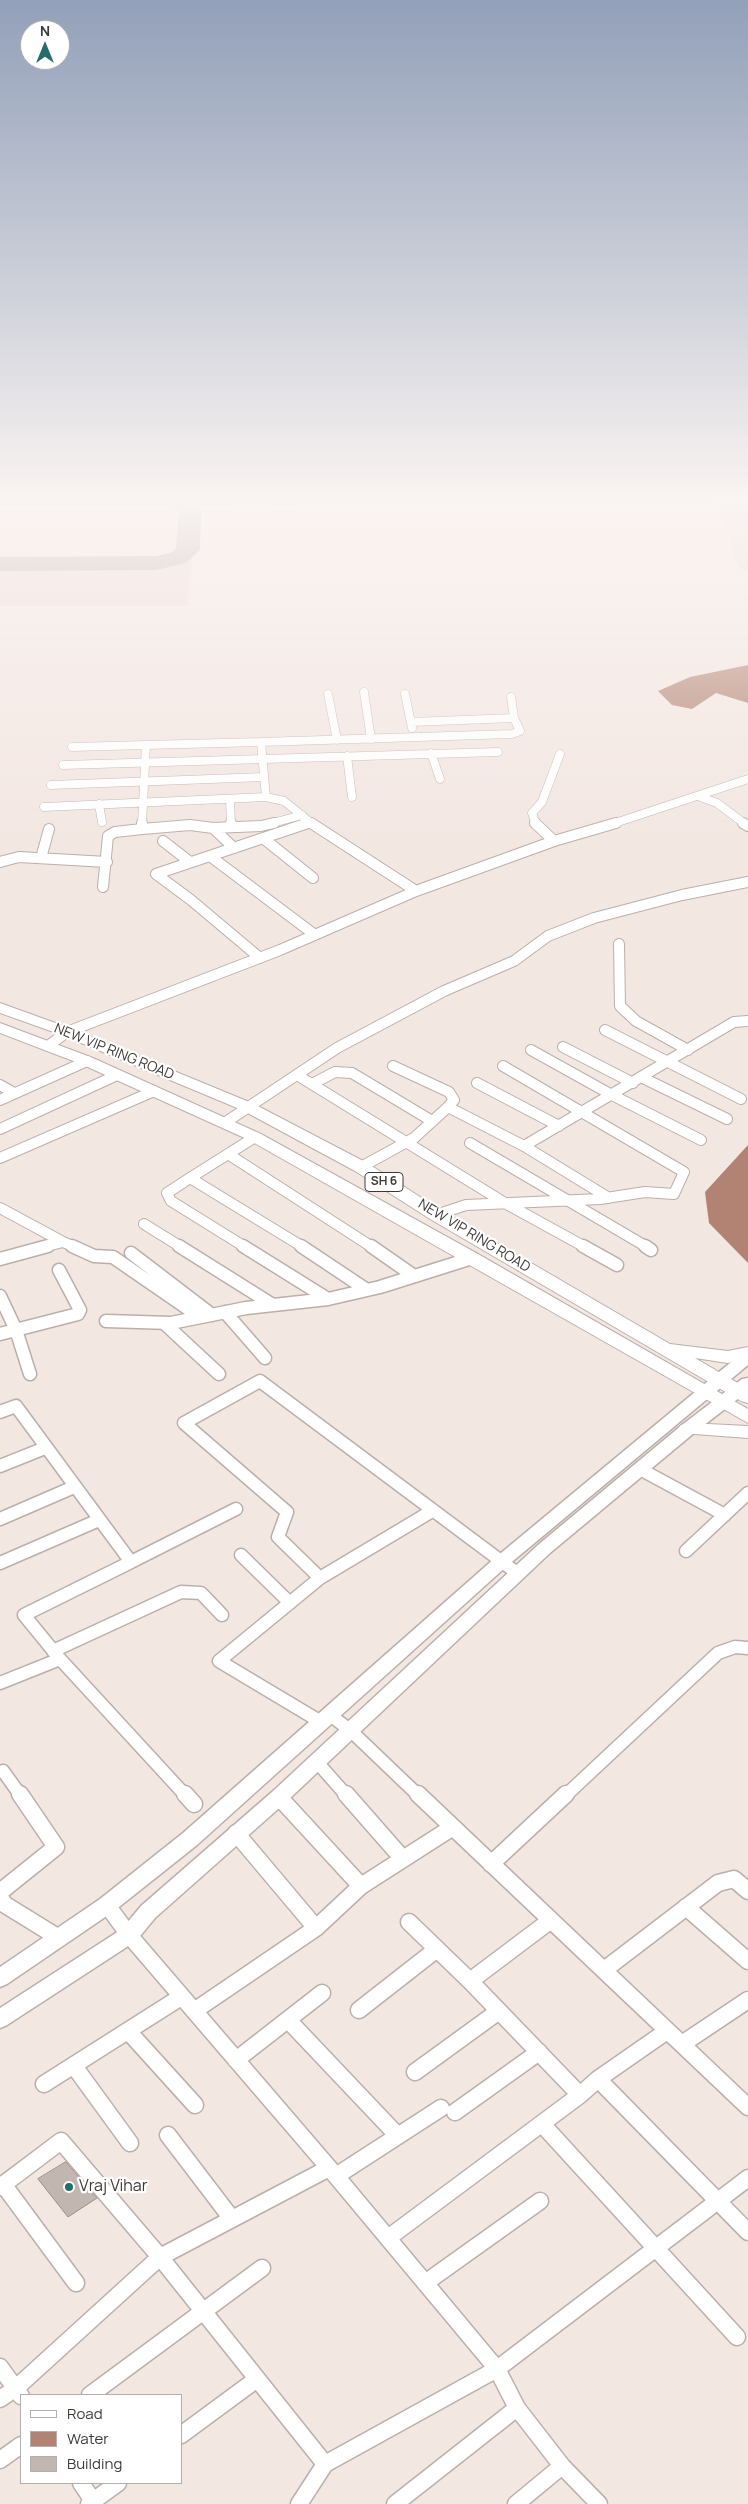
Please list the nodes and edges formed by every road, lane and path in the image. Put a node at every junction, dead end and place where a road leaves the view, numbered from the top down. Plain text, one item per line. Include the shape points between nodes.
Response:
1 (364, 692) dead end
2 (328, 694) dead end
3 (405, 694) dead end
4 (511, 698) dead end
5 (514, 718) junction
6 (411, 722) junction
7 (414, 737) junction
8 (371, 739) junction
9 (337, 740) junction
10 (261, 742) junction
11 (146, 745) junction
12 (72, 746) dead end
13 (498, 752) dead end
14 (431, 753) junction
15 (560, 754) dead end
16 (347, 756) junction
17 (263, 759) junction
18 (144, 763) junction
19 (63, 765) dead end
20 (264, 777) junction
21 (440, 779) dead end
22 (748, 779) edge
23 (145, 782) junction
24 (52, 785) dead end
25 (698, 796) junction
26 (266, 797) junction
27 (352, 797) dead end
28 (230, 799) junction
29 (144, 803) junction
30 (99, 804) junction
31 (44, 807) dead end
32 (302, 815) junction
33 (102, 822) dead end
34 (310, 822) junction
35 (748, 826) edge
36 (231, 827) junction
37 (212, 828) junction
38 (48, 829) dead end
39 (142, 829) junction
40 (263, 838) junction
41 (163, 841) dead end
42 (554, 841) junction
43 (234, 848) junction
44 (210, 856) junction
45 (41, 858) junction
46 (0, 862) edge
47 (107, 862) junction
48 (190, 862) junction
49 (313, 878) dead end
50 (748, 882) edge
51 (103, 886) dead end
52 (416, 891) junction
53 (315, 935) junction
54 (619, 944) dead end
55 (260, 958) junction
56 (0, 1008) edge
57 (748, 1021) edge
58 (0, 1028) edge
59 (606, 1030) dead end
60 (67, 1032) junction
61 (48, 1046) junction
62 (563, 1047) dead end
63 (531, 1050) dead end
64 (688, 1050) junction
65 (87, 1061) junction
66 (668, 1062) junction
67 (393, 1066) dead end
68 (504, 1066) dead end
69 (297, 1074) junction
70 (116, 1075) junction
71 (637, 1080) junction
72 (477, 1083) dead end
73 (312, 1084) junction
74 (0, 1085) edge
75 (154, 1091) junction
76 (14, 1093) junction
77 (612, 1095) junction
78 (742, 1099) dead end
79 (0, 1100) edge
80 (248, 1107) junction
81 (448, 1107) junction
82 (585, 1112) junction
83 (727, 1119) dead end
84 (432, 1121) junction
85 (226, 1122) junction
86 (559, 1126) junction
87 (0, 1129) edge
88 (255, 1137) junction
89 (701, 1140) dead end
90 (405, 1142) junction
91 (470, 1143) dead end
92 (524, 1146) junction
93 (228, 1154) junction
94 (0, 1158) edge
95 (361, 1167) junction
96 (190, 1178) junction
97 (609, 1198) junction
98 (569, 1200) junction
99 (505, 1203) junction
100 (0, 1208) edge
101 (436, 1215) junction
102 (144, 1224) dead end
103 (63, 1242) junction
104 (651, 1250) dead end
105 (131, 1253) dead end
106 (472, 1258) junction
107 (0, 1259) edge
108 (618, 1264) dead end
109 (59, 1270) dead end
110 (414, 1276) junction
111 (367, 1290) junction
112 (0, 1296) edge
113 (328, 1299) junction
114 (273, 1305) junction
115 (225, 1312) junction
116 (206, 1316) junction
117 (106, 1321) dead end
118 (164, 1323) junction
119 (16, 1330) junction
120 (0, 1334) edge
121 (663, 1348) junction
122 (748, 1353) edge
123 (748, 1357) edge
124 (265, 1358) dead end
125 (30, 1374) dead end
126 (219, 1374) dead end
127 (721, 1381) junction
128 (705, 1392) junction
129 (739, 1393) edge
130 (0, 1412) edge
131 (748, 1417) edge
132 (688, 1429) junction
133 (748, 1432) edge
134 (45, 1448) junction
135 (0, 1466) edge
136 (640, 1469) junction
137 (74, 1487) junction
138 (748, 1493) edge
139 (236, 1509) dead end
140 (432, 1511) junction
141 (724, 1515) junction
142 (0, 1519) edge
143 (99, 1520) junction
144 (686, 1550) dead end
145 (241, 1555) dead end
146 (131, 1562) junction
147 (501, 1562) junction
148 (0, 1563) edge
149 (517, 1574) junction
150 (320, 1578) junction
151 (290, 1602) junction
152 (222, 1615) dead end
153 (748, 1648) edge
154 (56, 1655) junction
155 (0, 1683) edge
156 (325, 1719) junction
157 (350, 1730) junction
158 (316, 1761) junction
159 (3, 1772) dead end
160 (279, 1797) junction
161 (194, 1804) dead end
162 (453, 1827) junction
163 (236, 1833) junction
164 (403, 1859) junction
165 (491, 1864) junction
166 (361, 1886) junction
167 (748, 1891) edge
168 (0, 1892) edge
169 (0, 1897) edge
170 (107, 1905) junction
171 (686, 1907) junction
172 (551, 1920) junction
173 (409, 1922) dead end
174 (316, 1928) junction
175 (129, 1935) junction
176 (59, 1938) junction
177 (437, 1949) junction
178 (748, 1961) edge
179 (604, 1970) junction
180 (0, 1978) edge
181 (470, 1981) junction
182 (322, 1993) dead end
183 (182, 1997) junction
184 (748, 2000) edge
185 (359, 2010) dead end
186 (194, 2011) junction
187 (499, 2011) junction
188 (0, 2019) edge
189 (288, 2020) junction
190 (128, 2031) junction
191 (667, 2031) junction
192 (682, 2044) junction
193 (539, 2052) junction
194 (236, 2060) junction
195 (74, 2066) junction
196 (415, 2072) dead end
197 (598, 2079) junction
198 (44, 2084) dead end
199 (580, 2095) junction
200 (195, 2105) dead end
201 (748, 2107) edge
202 (542, 2124) junction
203 (168, 2134) dead end
204 (398, 2136) junction
205 (130, 2143) dead end
206 (332, 2172) junction
207 (748, 2178) edge
208 (2, 2185) edge
209 (540, 2200) dead end
210 (718, 2201) junction
211 (232, 2219) junction
212 (748, 2232) edge
213 (388, 2238) junction
214 (656, 2248) junction
215 (160, 2257) junction
216 (262, 2268) dead end
217 (76, 2283) dead end
218 (425, 2283) junction
219 (204, 2312) junction
220 (737, 2337) dead end
221 (0, 2367) edge
222 (497, 2368) junction
223 (257, 2379) junction
224 (18, 2392) edge
225 (91, 2394) edge
226 (0, 2399) edge
227 (517, 2408) junction
228 (182, 2435) edge
229 (20, 2446) edge
230 (0, 2460) edge
231 (325, 2464) junction
232 (562, 2466) junction
233 (82, 2484) edge
234 (117, 2484) edge
235 (93, 2503) edge
236 (299, 2504) edge
237 (395, 2504) edge
238 (516, 2504) edge
239 (599, 2504) edge

1 - 8 street
2 - 9 street
3 - 6 street
4 - 5 street
5 - 6 street
5 - 7 street via 518,733
6 - 7 street
7 - 8 street
8 - 9 street
9 - 10 street
10 - 11 street
10 - 17 street
11 - 12 street
11 - 18 street
13 - 14 street
14 - 16 street
14 - 21 street
15 - 42 street via 542,802 532,813 534,823
16 - 17 street
16 - 27 street
17 - 18 street
17 - 20 street
18 - 19 street
18 - 23 street
20 - 23 street
20 - 26 street
22 - 25 street
23 - 24 street
23 - 29 street
25 - 35 street via 717,803
25 - 42 street
26 - 28 street
26 - 32 street via 284,802
28 - 29 street
28 - 36 street
29 - 30 street
29 - 39 street
30 - 31 street
30 - 33 street
32 - 34 street
32 - 36 street via 261,826
34 - 40 street
34 - 52 street
36 - 37 street
37 - 39 street via 190,825
37 - 43 street
38 - 45 street
39 - 47 street via 110,834
40 - 43 street
40 - 49 street
41 - 48 street
42 - 52 street
43 - 44 street
44 - 48 street
44 - 53 street
45 - 46 street via 19,857
45 - 47 street
47 - 51 street
48 - 55 street via 156,874
50 - 69 street via 603,916 548,936 514,961 444,991 337,1048
52 - 53 street
53 - 55 street
54 - 64 street via 620,1006 636,1021
55 - 60 street
56 - 60 main road, NEW VIP RING ROAD / SH 6
57 - 64 street via 734,1022
58 - 61 main road, NEW VIP RING ROAD / SH 6
59 - 66 street
60 - 61 street
60 - 80 main road, NEW VIP RING ROAD / SH 6
61 - 65 main road, NEW VIP RING ROAD / SH 6
62 - 71 street
63 - 77 street
64 - 66 street
65 - 70 main road, NEW VIP RING ROAD / SH 6
65 - 76 street
66 - 71 street
66 - 78 street
67 - 81 street via 449,1092 454,1100
68 - 82 street
69 - 73 street
69 - 80 street
70 - 75 main road, NEW VIP RING ROAD / SH 6
70 - 87 street
71 - 77 street
71 - 83 street
72 - 86 street
73 - 84 street via 335,1072 352,1073
73 - 90 street
74 - 76 street
75 - 85 main road, NEW VIP RING ROAD / SH 6
75 - 94 street
76 - 79 street
77 - 82 street
77 - 89 street
80 - 85 street
80 - 95 main road, NEW VIP RING ROAD / SH 6
81 - 84 street
81 - 92 street
82 - 86 street
82 - 97 street via 684,1172 674,1194 645,1192
84 - 90 street
85 - 88 main road, NEW VIP RING ROAD / SH 6
86 - 92 street
88 - 93 street
88 - 106 main road, NEW VIP RING ROAD / SH 6
90 - 95 street
90 - 99 street
91 - 98 street
92 - 97 street
93 - 96 street
93 - 110 street
95 - 101 main road, NEW VIP RING ROAD / SH 6
96 - 111 street
96 - 113 street via 167,1193 171,1201
97 - 98 street
98 - 99 street
98 - 104 street
99 - 101 street via 466,1205
99 - 108 street
100 - 103 street
101 - 121 main road, NEW VIP RING ROAD / SH 6
102 - 114 street
103 - 107 street
103 - 116 street via 94,1256 113,1257
105 - 116 street
106 - 110 street
106 - 128 main road, NEW VIP RING ROAD / SH 6
109 - 119 street via 80,1310 78,1314
110 - 111 street
111 - 113 street
112 - 119 street
113 - 114 street
114 - 115 street
115 - 116 street
115 - 124 street
116 - 118 street
117 - 118 street
118 - 126 street
119 - 120 street
119 - 125 street
121 - 122 main road via 728,1357
121 - 127 main road, NEW VIP RING ROAD / SH 6
123 - 127 street
127 - 128 street
127 - 129 main road, NEW VIP RING ROAD / SH 6
128 - 129 main road, NEW VIP RING ROAD / SH 6
128 - 147 street
129 - 131 main road, NEW VIP RING ROAD / SH 6
129 - 132 street
130 - 134 street via 16,1406
132 - 133 main road
132 - 136 street
134 - 135 street
134 - 137 street
136 - 141 street
136 - 149 street
137 - 142 street
137 - 143 street
138 - 141 street
139 - 146 street
140 - 147 street
140 - 150 street
140 - 150 street via 260,1381 184,1423 287,1512 278,1537
141 - 144 street
143 - 146 street
143 - 148 street
145 - 151 street
146 - 154 street via 24,1614
147 - 149 street
147 - 156 street
149 - 157 street
150 - 151 street
151 - 156 street via 219,1661
152 - 154 street via 204,1594 198,1590 186,1591
153 - 165 street via 735,1647 718,1653
154 - 155 street
154 - 161 street
156 - 157 street
156 - 170 street via 190,1839
157 - 158 street
157 - 162 street
158 - 160 street
158 - 164 street
159 - 168 street via 56,1847
160 - 163 street
160 - 166 street
162 - 164 street
162 - 165 street
163 - 174 street
163 - 175 street via 148,1912
164 - 166 street
165 - 172 street
166 - 174 street
167 - 171 street via 734,1879 725,1880
169 - 176 street via 4,1904
170 - 175 street
170 - 176 street
171 - 178 street
171 - 179 street
172 - 179 street
172 - 181 street
173 - 177 street
174 - 186 street
175 - 183 street
175 - 188 street
176 - 180 street
177 - 181 street
177 - 185 street
179 - 191 street
181 - 187 street
182 - 189 street
183 - 186 street
183 - 190 street
184 - 192 street
186 - 194 street
187 - 193 street
187 - 196 street
189 - 194 street
189 - 204 street
190 - 195 street
190 - 200 street
191 - 192 street
191 - 197 street
192 - 201 street
193 - 199 street
193 - 204 street via 448,2110
194 - 206 street
195 - 198 street
195 - 205 street
197 - 199 street
197 - 210 street
199 - 202 street
202 - 213 street
202 - 214 street
203 - 211 street
204 - 206 street
206 - 211 street
206 - 213 street
207 - 210 street
208 - 215 street via 61,2141
208 - 217 street
209 - 218 street
210 - 212 street
210 - 214 street
211 - 215 street
213 - 218 street
214 - 220 street
214 - 222 street
215 - 219 street
215 - 224 street
216 - 219 street
218 - 222 street
219 - 223 street
219 - 225 street
221 - 224 street
222 - 227 street
222 - 231 street
223 - 228 street
223 - 231 street
224 - 226 street
227 - 232 street
227 - 237 street
229 - 230 street
231 - 236 street
232 - 238 street
232 - 239 street
233 - 235 street
234 - 235 street

